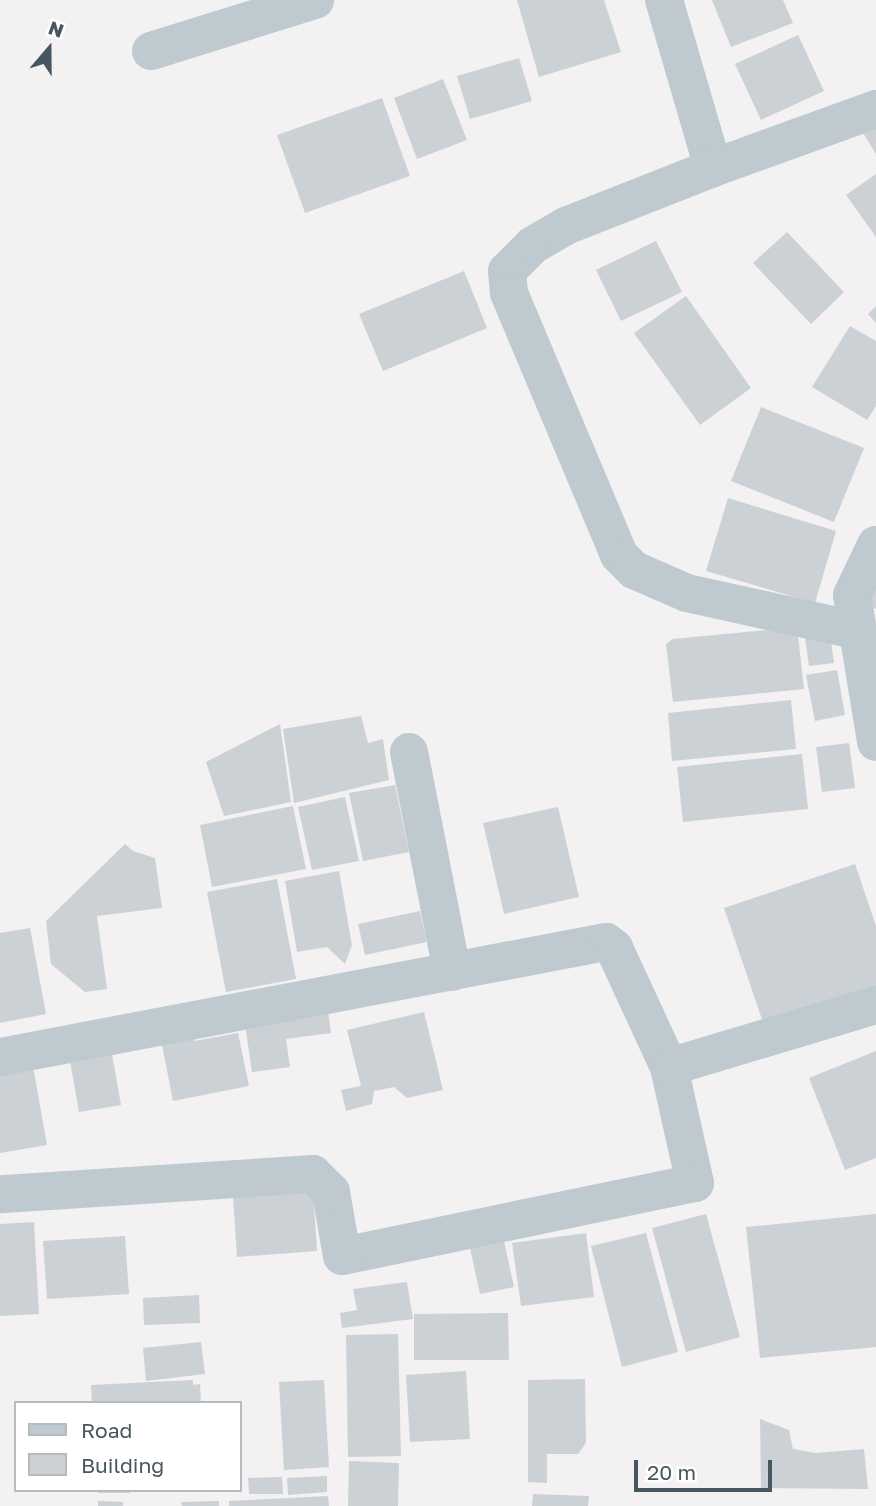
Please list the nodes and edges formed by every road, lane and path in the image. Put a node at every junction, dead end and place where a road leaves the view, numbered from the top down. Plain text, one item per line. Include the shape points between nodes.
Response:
1 (315, 0) edge
2 (664, 0) edge
3 (151, 51) dead end
4 (876, 109) edge
5 (713, 168) junction
6 (876, 545) edge
7 (855, 630) junction
8 (876, 742) edge
9 (410, 752) dead end
10 (452, 972) junction
11 (876, 1005) edge
12 (0, 1058) edge
13 (669, 1067) junction
14 (0, 1194) edge

1 - 3 street
2 - 5 street
4 - 5 street
5 - 7 street via 566,226 532,246 507,271 509,293 619,555 634,570 687,593
6 - 7 street via 852,595
7 - 8 street
9 - 10 street
10 - 12 street
10 - 13 street via 606,942 614,948
11 - 13 street
13 - 14 street via 695,1183 342,1256 331,1192 313,1174

